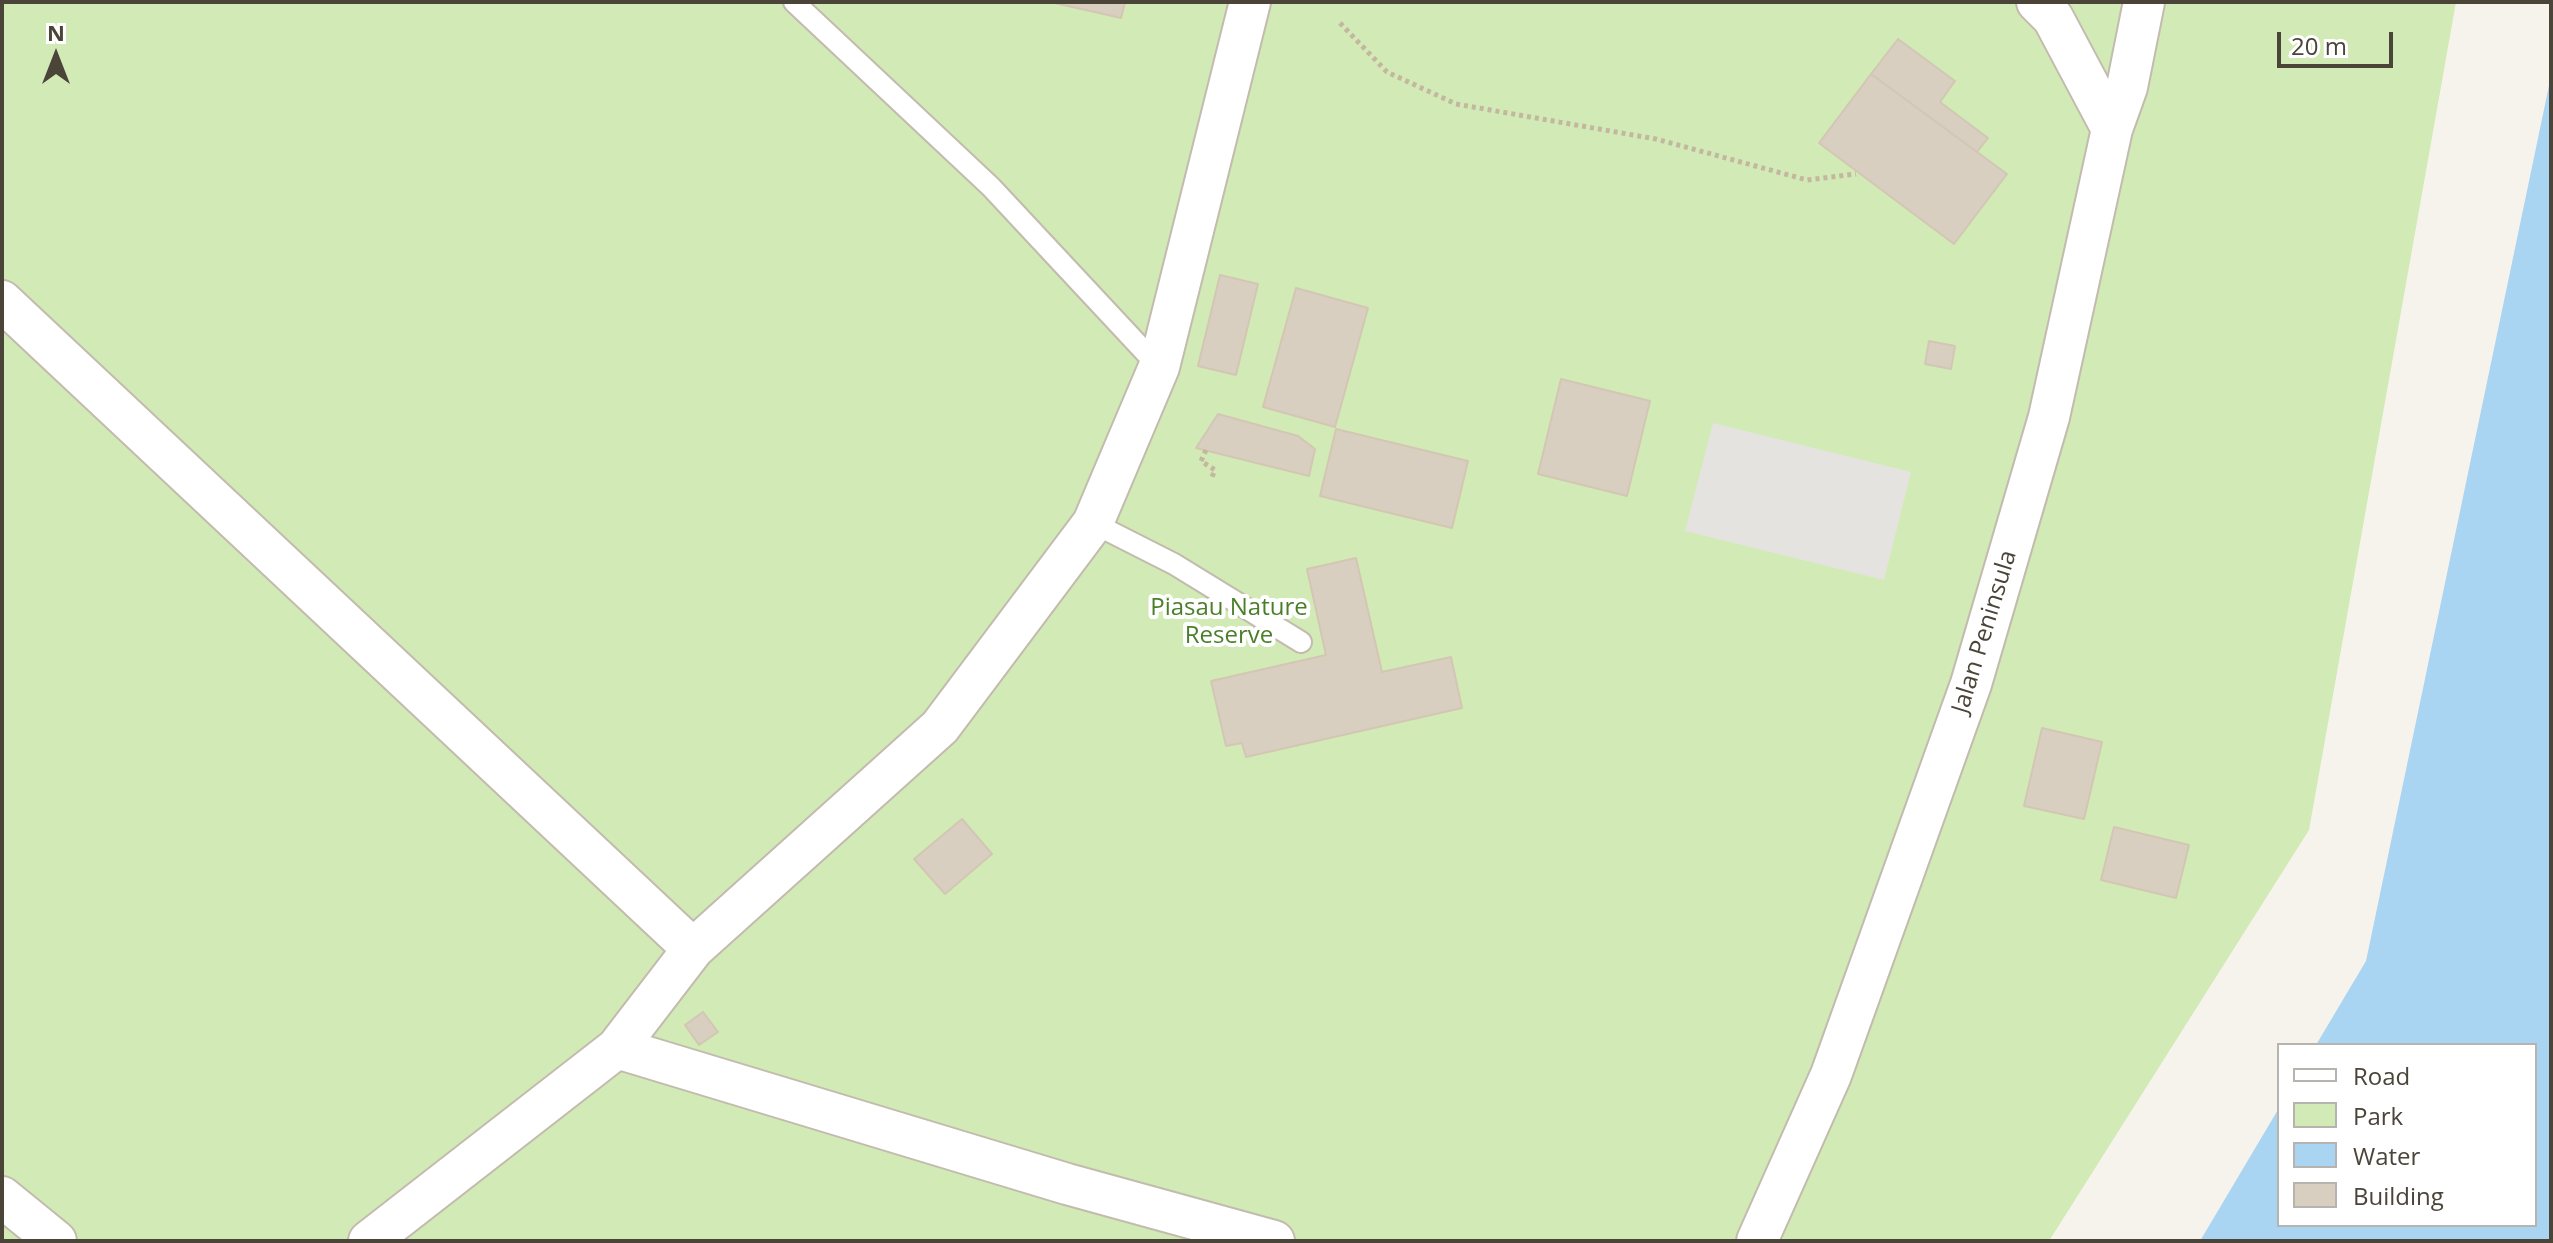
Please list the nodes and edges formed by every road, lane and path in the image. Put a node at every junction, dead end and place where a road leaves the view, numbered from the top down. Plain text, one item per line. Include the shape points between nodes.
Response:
1 (794, 2) edge
2 (1250, 2) edge
3 (2037, 2) edge
4 (2144, 2) edge
5 (1340, 23) dead end
6 (2112, 129) junction
7 (1856, 174) dead end
8 (2, 301) edge
9 (1159, 367) junction
10 (1206, 450) dead end
11 (1211, 479) dead end
12 (1093, 523) junction
13 (1301, 642) dead end
14 (693, 949) junction
15 (617, 1048) junction
16 (2, 1197) edge
17 (56, 1241) edge
18 (369, 1241) edge
19 (1274, 1241) edge
20 (1757, 1241) edge

1 - 9 lane via 991,187
2 - 9 street
3 - 6 street via 2053,18
4 - 6 street, Jalan Peninsula via 2127,87
5 - 7 path via 1387,72 1456,104 1656,139 1807,180
6 - 20 street, Jalan Peninsula via 2049,417 1971,684 1831,1075
8 - 14 street
9 - 12 street
10 - 11 path via 1201,461 1215,470
12 - 13 lane via 1174,564
12 - 14 street via 940,727
14 - 15 street
15 - 18 street
15 - 19 street
16 - 17 street

